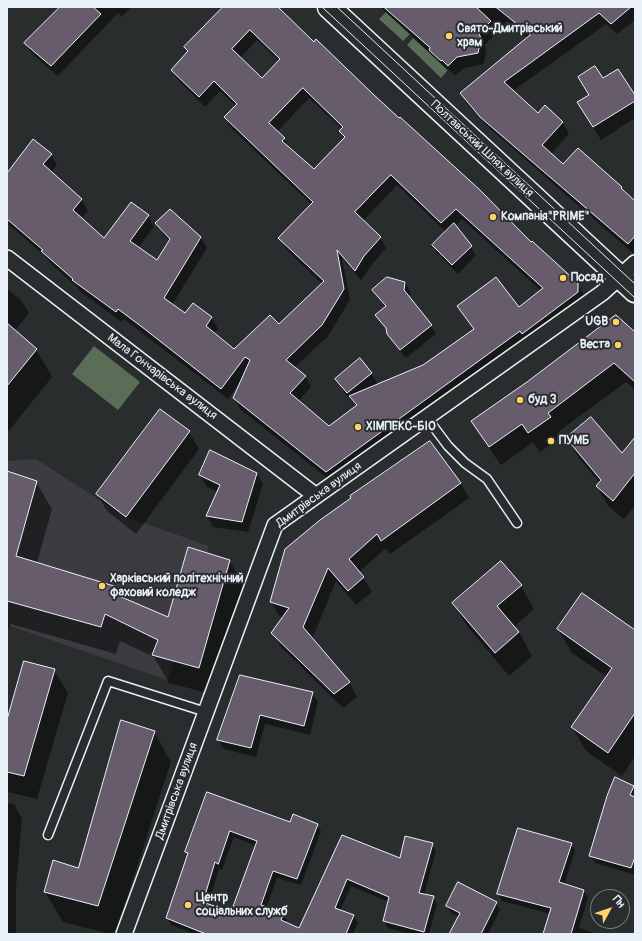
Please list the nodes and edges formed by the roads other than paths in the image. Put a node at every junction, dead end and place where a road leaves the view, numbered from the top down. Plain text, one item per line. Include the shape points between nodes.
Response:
1 (329, 7) edge
2 (7, 258) edge
3 (630, 277) edge
4 (427, 418) junction
5 (316, 496) junction
6 (517, 523) dead end
7 (206, 712) junction
8 (48, 834) dead end
9 (124, 934) edge

1 - 3 main road, Полтавський Шлях вулиця
2 - 5 street, Мала Гончарівська вулиця
3 - 4 street, Дмитрівська вулиця via 602,293
4 - 5 street, Дмитрівська вулиця
4 - 6 lane via 448,446 487,479
5 - 7 street, Дмитрівська вулиця via 275,525
7 - 8 lane via 108,681
7 - 9 street, Дмитрівська вулиця

